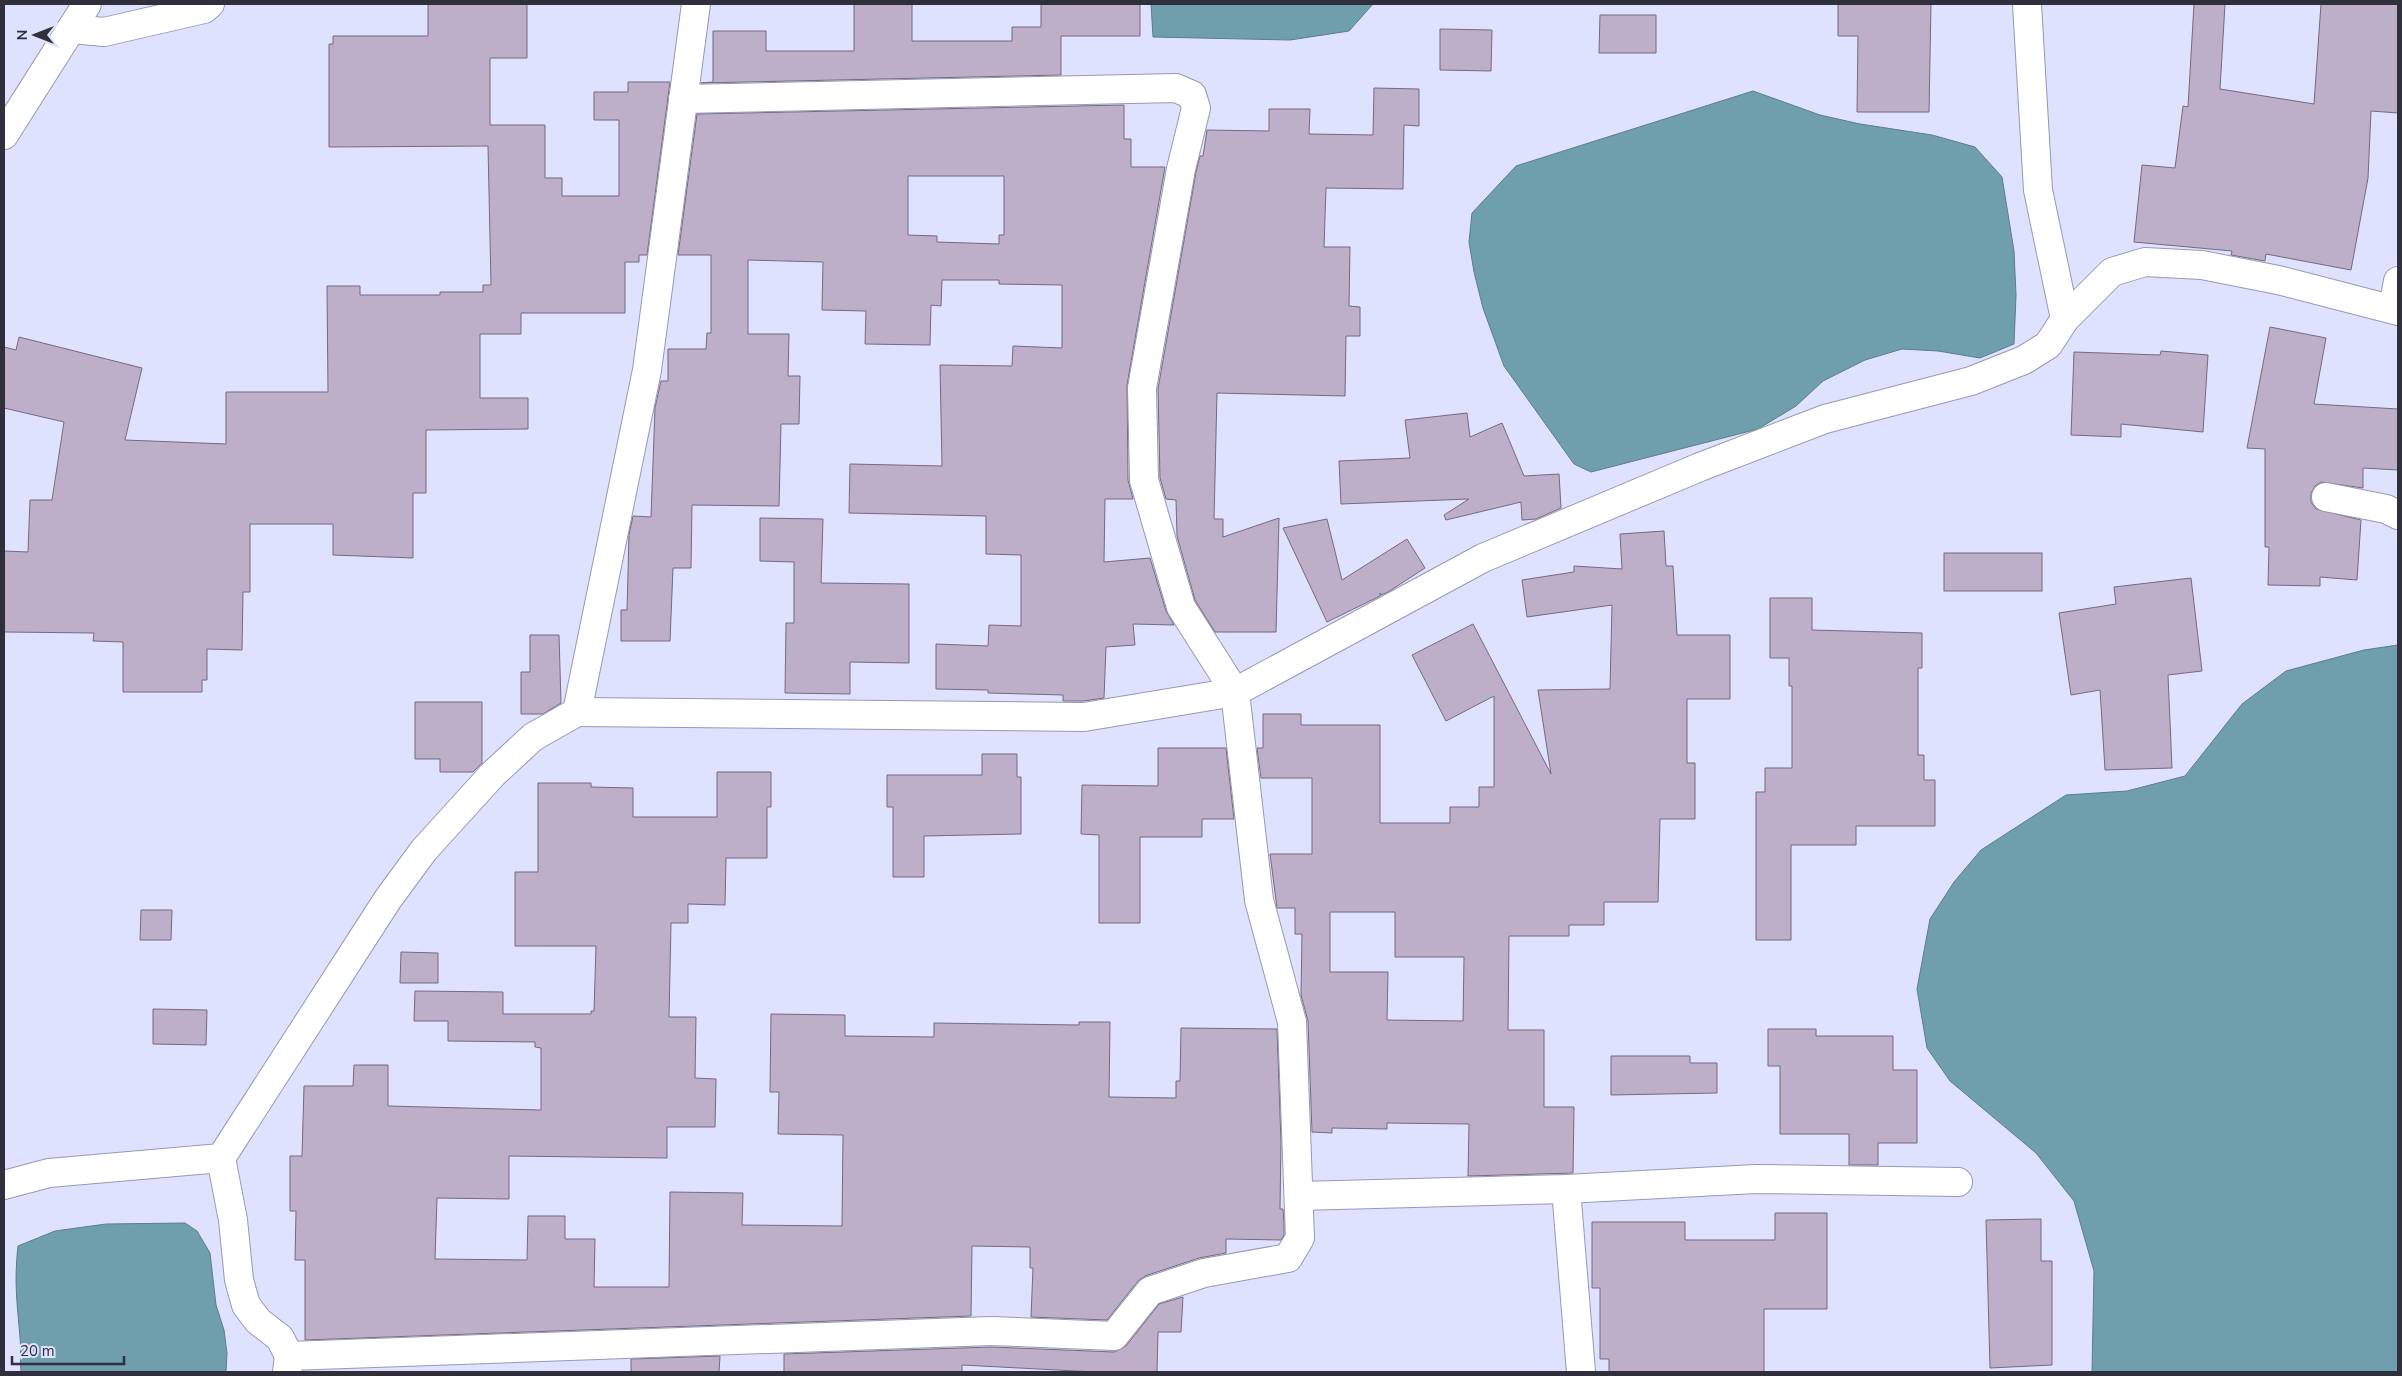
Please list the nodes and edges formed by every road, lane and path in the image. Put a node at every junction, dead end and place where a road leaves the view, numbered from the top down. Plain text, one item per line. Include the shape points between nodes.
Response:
1 (87, 4) edge
2 (210, 4) edge
3 (696, 4) edge
4 (2027, 4) edge
5 (71, 28) junction
6 (683, 99) junction
7 (4, 134) edge
8 (2398, 282) edge
9 (2396, 310) edge
10 (2065, 319) junction
11 (2326, 497) dead end
12 (2398, 515) edge
13 (1235, 692) junction
14 (577, 712) junction
15 (221, 1158) junction
16 (1958, 1182) dead end
17 (4, 1185) edge
18 (1566, 1189) junction
19 (1300, 1196) junction
20 (288, 1364) edge
21 (1580, 1372) edge

1 - 5 street
2 - 5 street via 204,9 104,32
3 - 6 street
4 - 10 street via 2038,190
5 - 7 street
6 - 13 street via 1176,88 1192,95 1196,108 1181,169 1142,388 1144,480 1181,607
6 - 14 street via 646,370
8 - 9 street
9 - 10 street via 2278,280 2202,265 2145,262 2112,272
10 - 13 street via 2048,345 2024,360 1971,381 1825,419 1700,467 1483,558
11 - 12 street via 2386,509
13 - 14 street via 1084,716
13 - 19 street via 1259,900 1292,1022
14 - 15 street via 533,737 493,774 424,850 388,900
15 - 17 street via 49,1173
15 - 20 street via 233,1220 239,1280 246,1305 258,1321 280,1338
16 - 18 street via 1756,1179
18 - 19 street
18 - 21 street
19 - 20 street via 1300,1238 1288,1258 1204,1273 1150,1291 1114,1336 991,1331

